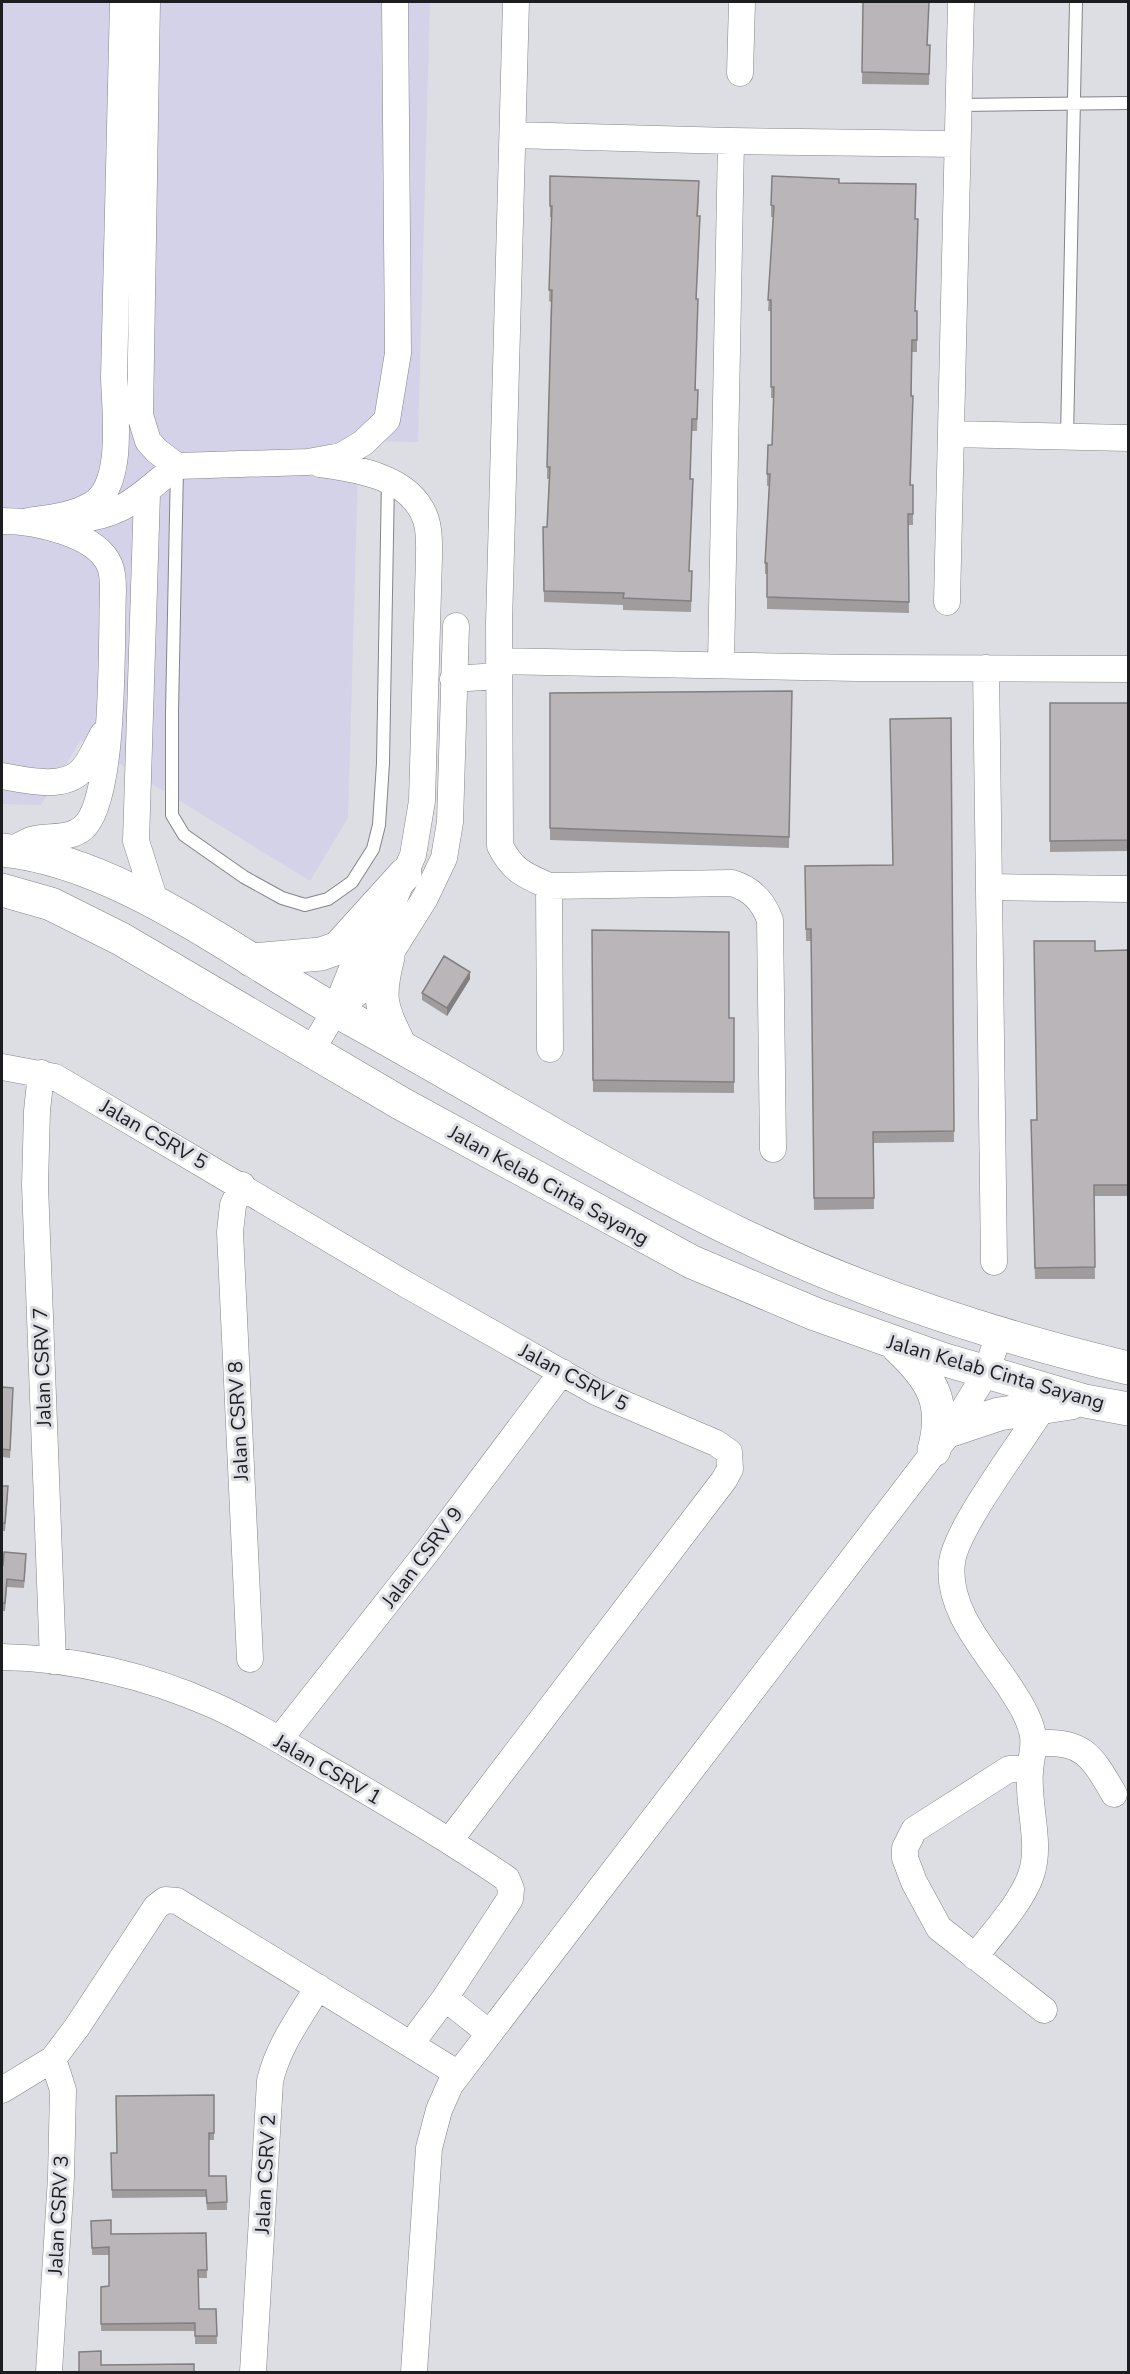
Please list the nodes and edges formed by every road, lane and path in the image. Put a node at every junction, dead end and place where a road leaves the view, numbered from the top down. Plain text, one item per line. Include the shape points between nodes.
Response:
1 (123, 2) edge
2 (147, 2) edge
3 (395, 2) edge
4 (516, 2) edge
5 (742, 2) edge
6 (961, 2) edge
7 (1076, 2) edge
8 (740, 73) dead end
9 (1128, 103) edge
10 (1074, 104) junction
11 (959, 105) junction
12 (513, 135) junction
13 (731, 141) junction
14 (957, 144) junction
15 (951, 434) junction
16 (1067, 437) junction
17 (1128, 438) edge
18 (308, 462) junction
19 (177, 466) junction
20 (388, 480) junction
21 (147, 494) junction
22 (2, 521) edge
23 (28, 521) junction
24 (947, 602) dead end
25 (499, 624) junction
26 (456, 626) junction
27 (427, 627) junction
28 (721, 663) junction
29 (498, 668) junction
30 (986, 668) junction
31 (1128, 669) edge
32 (453, 679) junction
33 (108, 725) junction
34 (2, 776) edge
35 (6, 850) edge
36 (405, 874) junction
37 (549, 886) junction
38 (989, 887) junction
39 (1128, 889) edge
40 (2, 890) edge
41 (156, 904) junction
42 (388, 957) junction
43 (251, 960) junction
44 (336, 1011) junction
45 (400, 1046) junction
46 (550, 1049) dead end
47 (311, 1051) junction
48 (2, 1067) edge
49 (41, 1073) junction
50 (773, 1149) dead end
51 (242, 1185) junction
52 (994, 1262) dead end
53 (999, 1334) junction
54 (894, 1343) junction
55 (1128, 1368) edge
56 (562, 1372) junction
57 (986, 1373) junction
58 (1085, 1401) junction
59 (1044, 1406) junction
60 (1128, 1409) edge
61 (943, 1440) junction
62 (2, 1657) edge
63 (250, 1659) dead end
64 (53, 1661) junction
65 (279, 1740) junction
66 (1034, 1744) junction
67 (1030, 1769) junction
68 (1114, 1794) dead end
69 (450, 1840) junction
70 (975, 1958) junction
71 (318, 1987) junction
72 (445, 1998) junction
73 (1044, 2010) dead end
74 (488, 2032) junction
75 (411, 2044) junction
76 (53, 2059) junction
77 (457, 2073) junction
78 (2, 2090) edge
79 (49, 2373) edge
80 (253, 2373) edge
81 (414, 2373) edge

1 - 23 street via 112,473 106,490 91,505 61,516
2 - 19 street via 140,414 148,441
3 - 18 street via 398,353 393,397 387,420 363,443 340,456
4 - 12 street
5 - 8 street
6 - 11 street
7 - 10 lane
9 - 10 lane
10 - 11 lane
10 - 16 lane
11 - 14 street
12 - 13 street
12 - 25 street
13 - 14 street
13 - 28 street
14 - 15 street
15 - 16 street
15 - 24 street
16 - 17 street
18 - 19 street
18 - 20 street via 362,470
19 - 20 lane via 172,815 184,835 244,877 305,906 328,899 352,882 373,849 379,825
19 - 21 street
20 - 27 street via 414,502 427,521
21 - 23 street via 123,509 97,518
21 - 41 street via 136,841
22 - 23 street
23 - 33 street via 83,540 103,555 110,566 113,590
25 - 26 street
25 - 29 street
26 - 27 street
26 - 32 street
27 - 36 street via 422,801 413,855
28 - 29 street
28 - 30 street
29 - 32 street
29 - 37 street via 500,846 509,864
30 - 31 street
30 - 38 street
32 - 42 street via 449,839 435,880
33 - 34 street via 88,762 70,778 54,782
33 - 35 street via 102,789 85,826 74,834 31,840
35 - 41 main road, Jalan Kelab Cinta Sayang via 51,860
36 - 43 main road via 338,948 321,954
36 - 44 street via 380,926 351,971
37 - 46 street
37 - 50 street via 732,883 761,902 770,920
38 - 39 street
38 - 52 street
40 - 47 main road, Jalan Kelab Cinta Sayang via 51,904 121,939
41 - 43 main road, Jalan Kelab Cinta Sayang
42 - 44 street via 368,984
42 - 45 main road via 381,1002
43 - 44 main road, Jalan Kelab Cinta Sayang
44 - 45 main road, Jalan Kelab Cinta Sayang
44 - 47 street
45 - 53 main road, Jalan Kelab Cinta Sayang via 672,1200 742,1235 892,1297
47 - 54 main road, Jalan Kelab Cinta Sayang via 692,1262
48 - 49 street, Jalan CSRV 5
49 - 51 street, Jalan CSRV 5
49 - 64 street, Jalan CSRV 7 via 35,1185
51 - 56 street, Jalan CSRV 5 via 406,1285
51 - 63 street, Jalan CSRV 8 via 233,1205 230,1232
53 - 55 main road, Jalan Kelab Cinta Sayang
53 - 57 street
54 - 57 main road, Jalan Kelab Cinta Sayang
54 - 61 main road via 923,1371 935,1396
56 - 65 street, Jalan CSRV 9
56 - 69 street, Jalan CSRV 5 via 623,1405 724,1447 729,1452 730,1469
57 - 58 main road, Jalan Kelab Cinta Sayang
57 - 61 street
58 - 59 main road
58 - 60 main road, Jalan Kelab Cinta Sayang
59 - 61 main road via 983,1418
59 - 66 street via 973,1517 952,1560 953,1592 965,1619 1028,1720
61 - 74 street
62 - 64 street, Jalan CSRV 1
64 - 65 street, Jalan CSRV 1 via 91,1666 212,1704
65 - 69 street, Jalan CSRV 1
66 - 67 street
66 - 68 street via 1065,1744 1085,1752 1093,1758
67 - 70 street via 1032,1874
67 - 70 street via 1009,1769 923,1824 906,1841 905,1858 934,1922
69 - 72 street, Jalan CSRV 1 via 507,1879 511,1889 510,1899
70 - 73 street
71 - 75 street
71 - 76 street via 177,1901 165,1900 156,1907
71 - 80 street, Jalan CSRV 2 via 284,2043 270,2081
72 - 74 street
72 - 75 street, Jalan CSRV 1
74 - 77 street
75 - 77 street
76 - 78 street
76 - 79 street, Jalan CSRV 3 via 63,2090
77 - 81 street via 439,2110 429,2148

